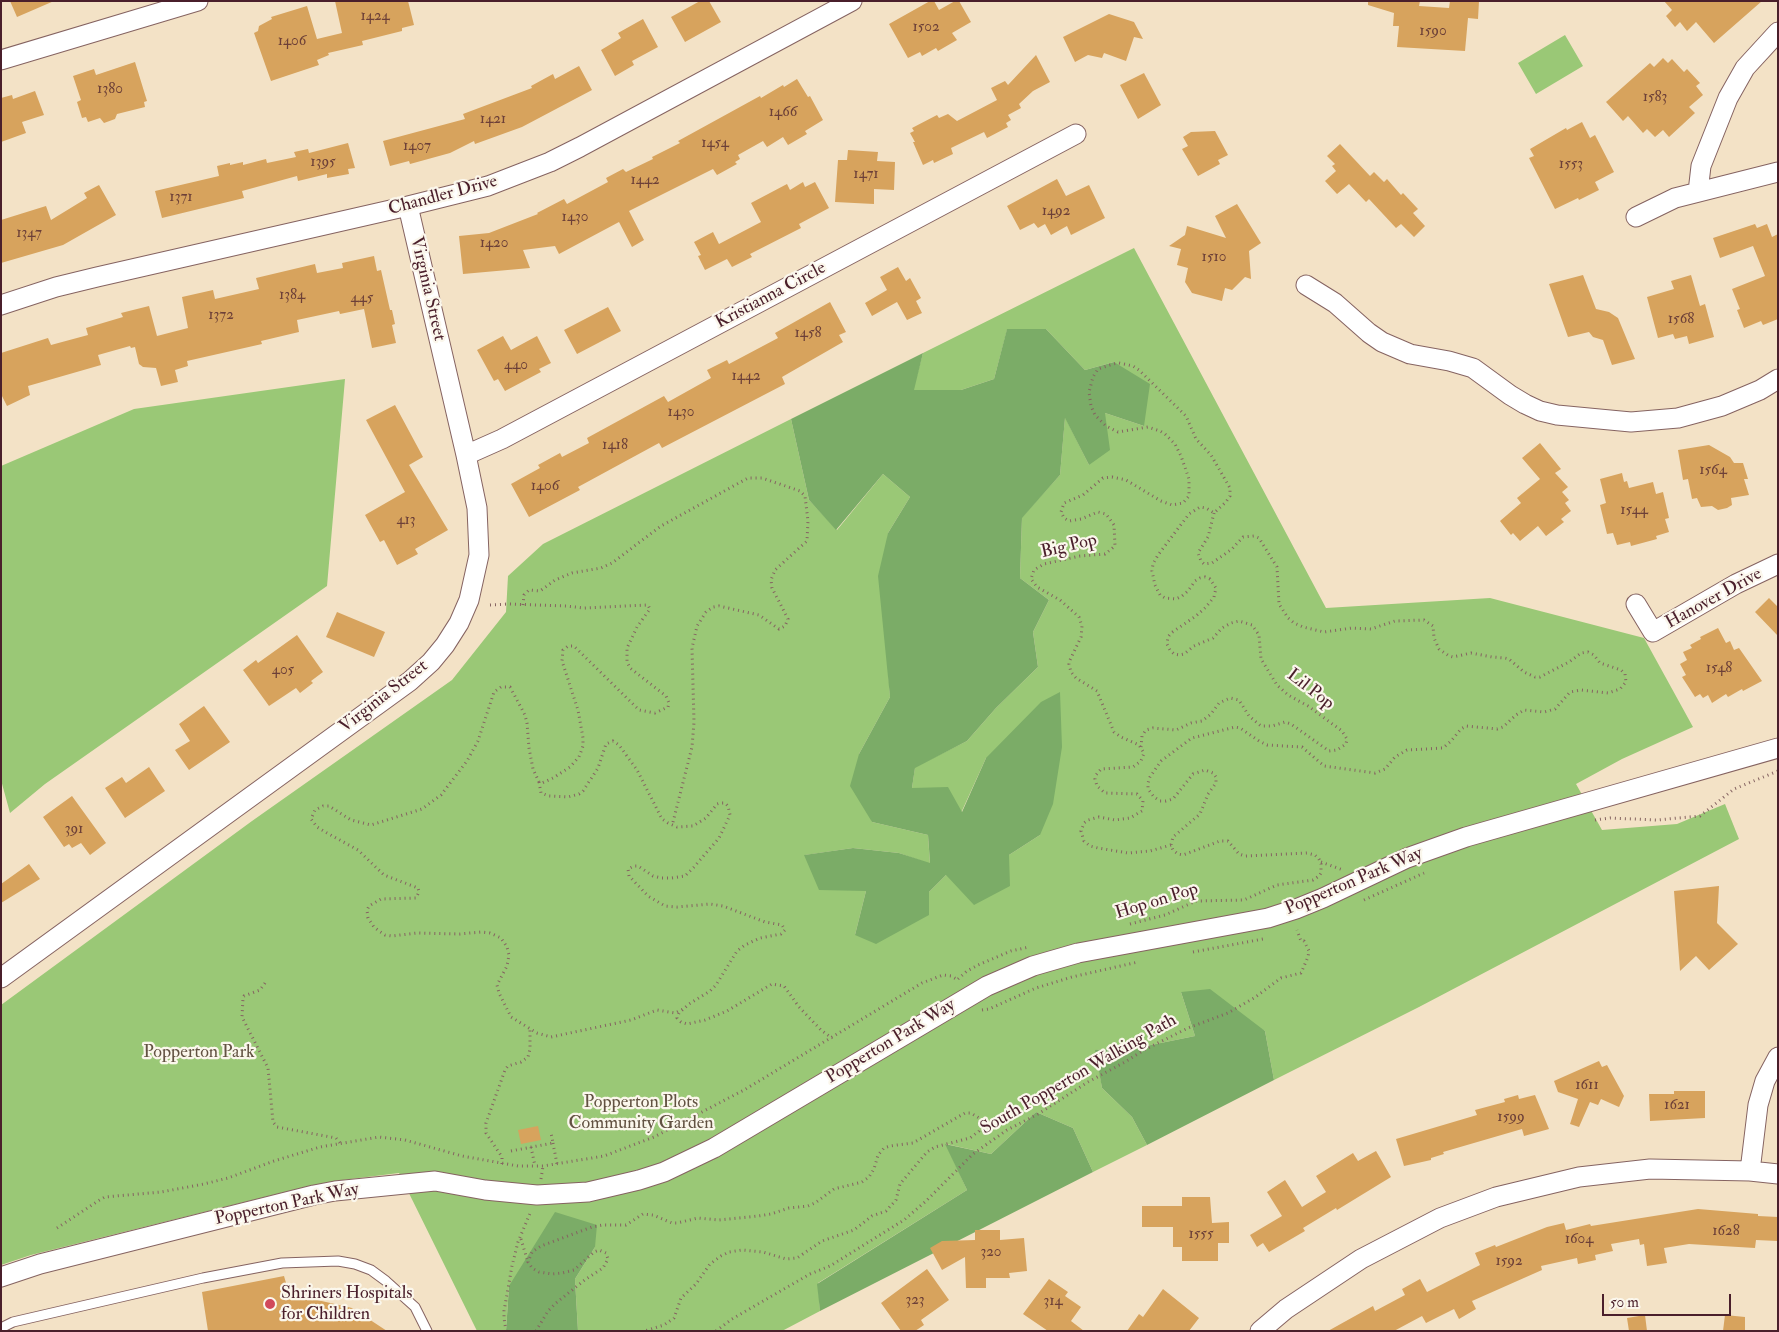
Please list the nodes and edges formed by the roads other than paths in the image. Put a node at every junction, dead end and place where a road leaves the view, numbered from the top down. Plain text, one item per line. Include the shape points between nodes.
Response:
1 (198, 1) edge
2 (852, 1) edge
3 (1778, 32) edge
4 (1, 60) edge
5 (1076, 134) dead end
6 (1778, 172) edge
7 (1698, 192) junction
8 (408, 206) junction
9 (1636, 217) dead end
10 (1306, 285) dead end
11 (1, 305) edge
12 (1778, 379) edge
13 (466, 455) junction
14 (1778, 564) edge
15 (1636, 604) dead end
16 (1778, 748) edge
17 (1, 978) edge
18 (1778, 1058) edge
19 (1750, 1171) junction
20 (1778, 1174) edge
21 (1, 1278) edge
22 (1, 1328) edge
23 (427, 1331) edge
24 (1260, 1331) edge

1 - 4 street
2 - 8 street, Chandler Drive via 550,162 488,186
3 - 7 street via 1745,68 1728,98 1701,166
5 - 13 street, Kristianna Circle via 502,439
6 - 7 street
7 - 9 street via 1675,198
8 - 11 street, Chandler Drive via 97,277
8 - 13 street, Virginia Street
10 - 12 street via 1335,303 1369,333 1396,349 1473,368 1525,404 1557,415 1631,422 1678,418 1722,406
13 - 17 street, Virginia Street via 477,508 479,555 469,600 459,623 431,662 402,687
14 - 15 street, Hanover Drive via 1652,632
16 - 21 street, Popperton Park Way via 1466,837 1407,858 1287,912 1078,953 1033,966 987,986 706,1152 639,1180 588,1192 536,1195 435,1181 335,1191 40,1264
18 - 19 street via 1765,1081 1758,1105
19 - 20 street
19 - 24 street via 1650,1169 1579,1177 1496,1197 1440,1218 1361,1258 1286,1309
22 - 23 lane via 13,1322 203,1278 282,1263 338,1261 371,1270 386,1281 415,1307

